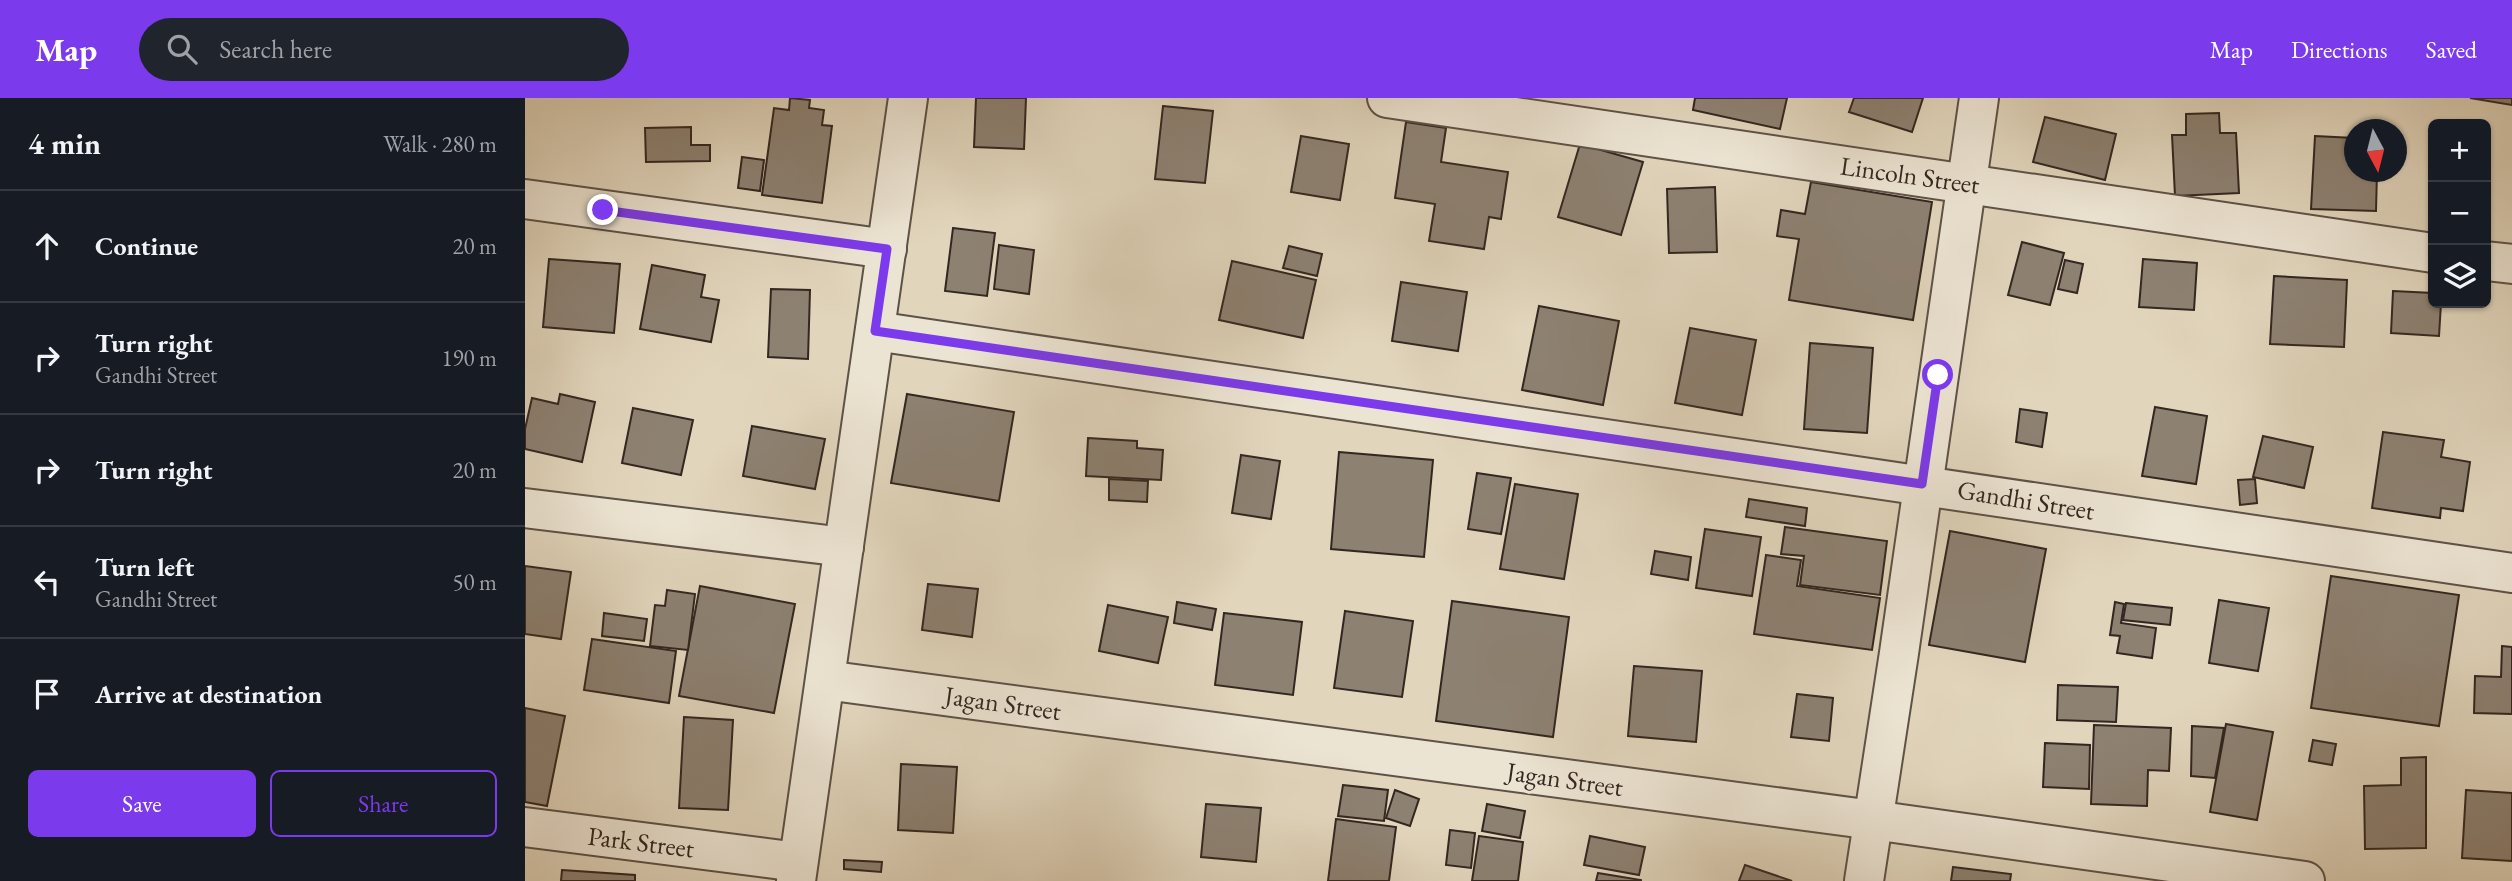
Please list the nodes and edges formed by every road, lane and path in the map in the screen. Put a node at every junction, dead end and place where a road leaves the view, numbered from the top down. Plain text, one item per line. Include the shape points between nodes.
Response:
1 (908, 98) edge
2 (1387, 98) edge
3 (1979, 98) edge
4 (1966, 183) junction
5 (525, 199) edge
6 (887, 249) junction
7 (2428, 252) edge
8 (2491, 262) edge
9 (2512, 264) edge
10 (875, 331) junction
11 (1922, 484) junction
12 (525, 508) edge
13 (844, 547) junction
14 (2512, 573) edge
15 (825, 680) junction
16 (1873, 820) junction
17 (525, 827) edge
18 (797, 872) edge
19 (1864, 881) edge
20 (2305, 881) edge

1 - 6 street
2 - 4 street, Lincoln Street
3 - 4 street
4 - 7 street, Lincoln Street
4 - 11 street
5 - 6 street
6 - 10 street
8 - 9 street
10 - 11 street, Gandhi Street
10 - 13 street
11 - 14 street, Gandhi Street
11 - 16 street
12 - 13 street
13 - 15 street
15 - 16 street, Jagan Street
15 - 18 street
16 - 19 street
16 - 20 street, Jagan Street
17 - 18 street, Park Street

